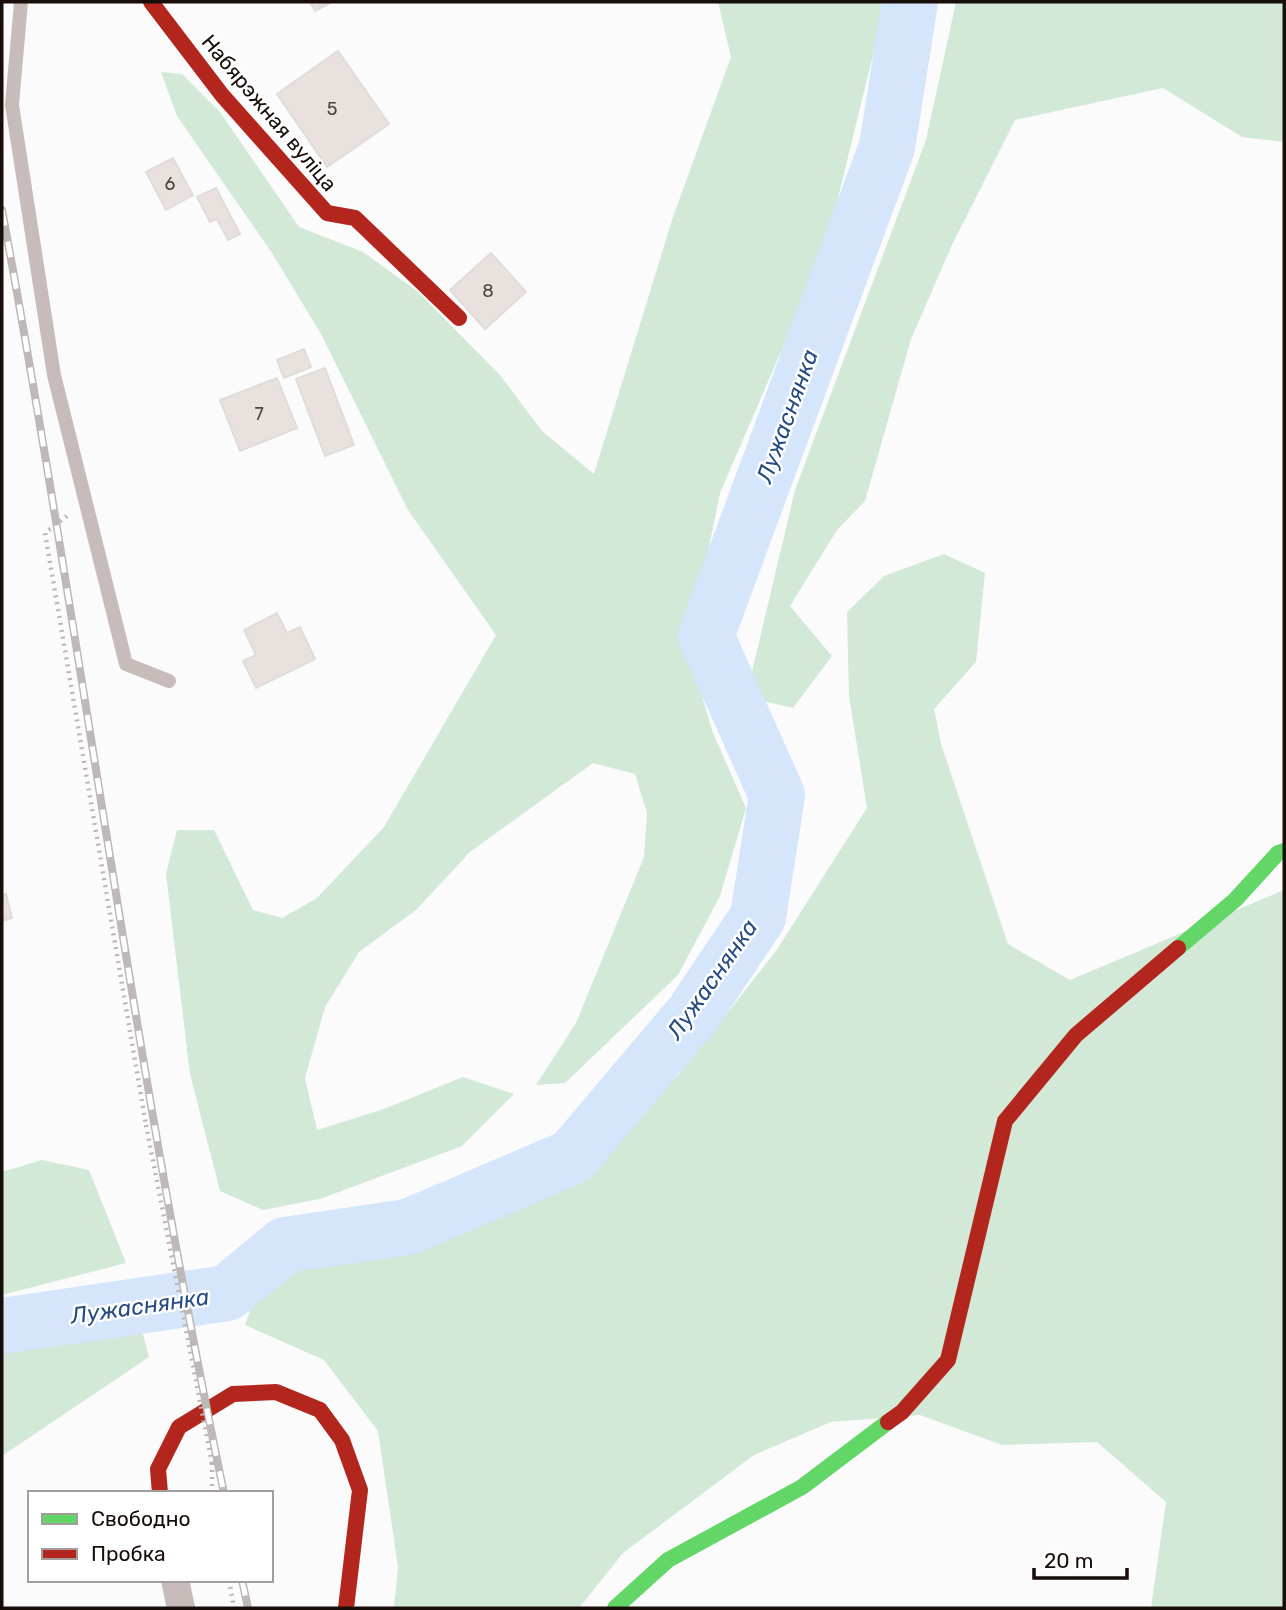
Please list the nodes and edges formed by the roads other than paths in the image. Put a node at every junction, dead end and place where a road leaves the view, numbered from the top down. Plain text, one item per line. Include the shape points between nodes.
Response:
1 (21, 2) edge
2 (151, 2) edge
3 (459, 318) dead end
4 (169, 681) dead end
5 (1284, 851) edge
6 (160, 1491) edge
7 (175, 1582) edge
8 (181, 1608) edge
9 (346, 1608) edge
10 (615, 1608) edge

1 - 4 lane via 12,105 54,375 126,664
2 - 3 street, Набярэжная вуліца via 222,95 327,213 355,218
5 - 10 street via 1235,900 1076,1035 1005,1121 948,1360 939,1371 902,1412 802,1487 668,1560
6 - 9 street via 158,1469 179,1427 233,1394 276,1392 320,1410 342,1440 360,1490
7 - 8 street

